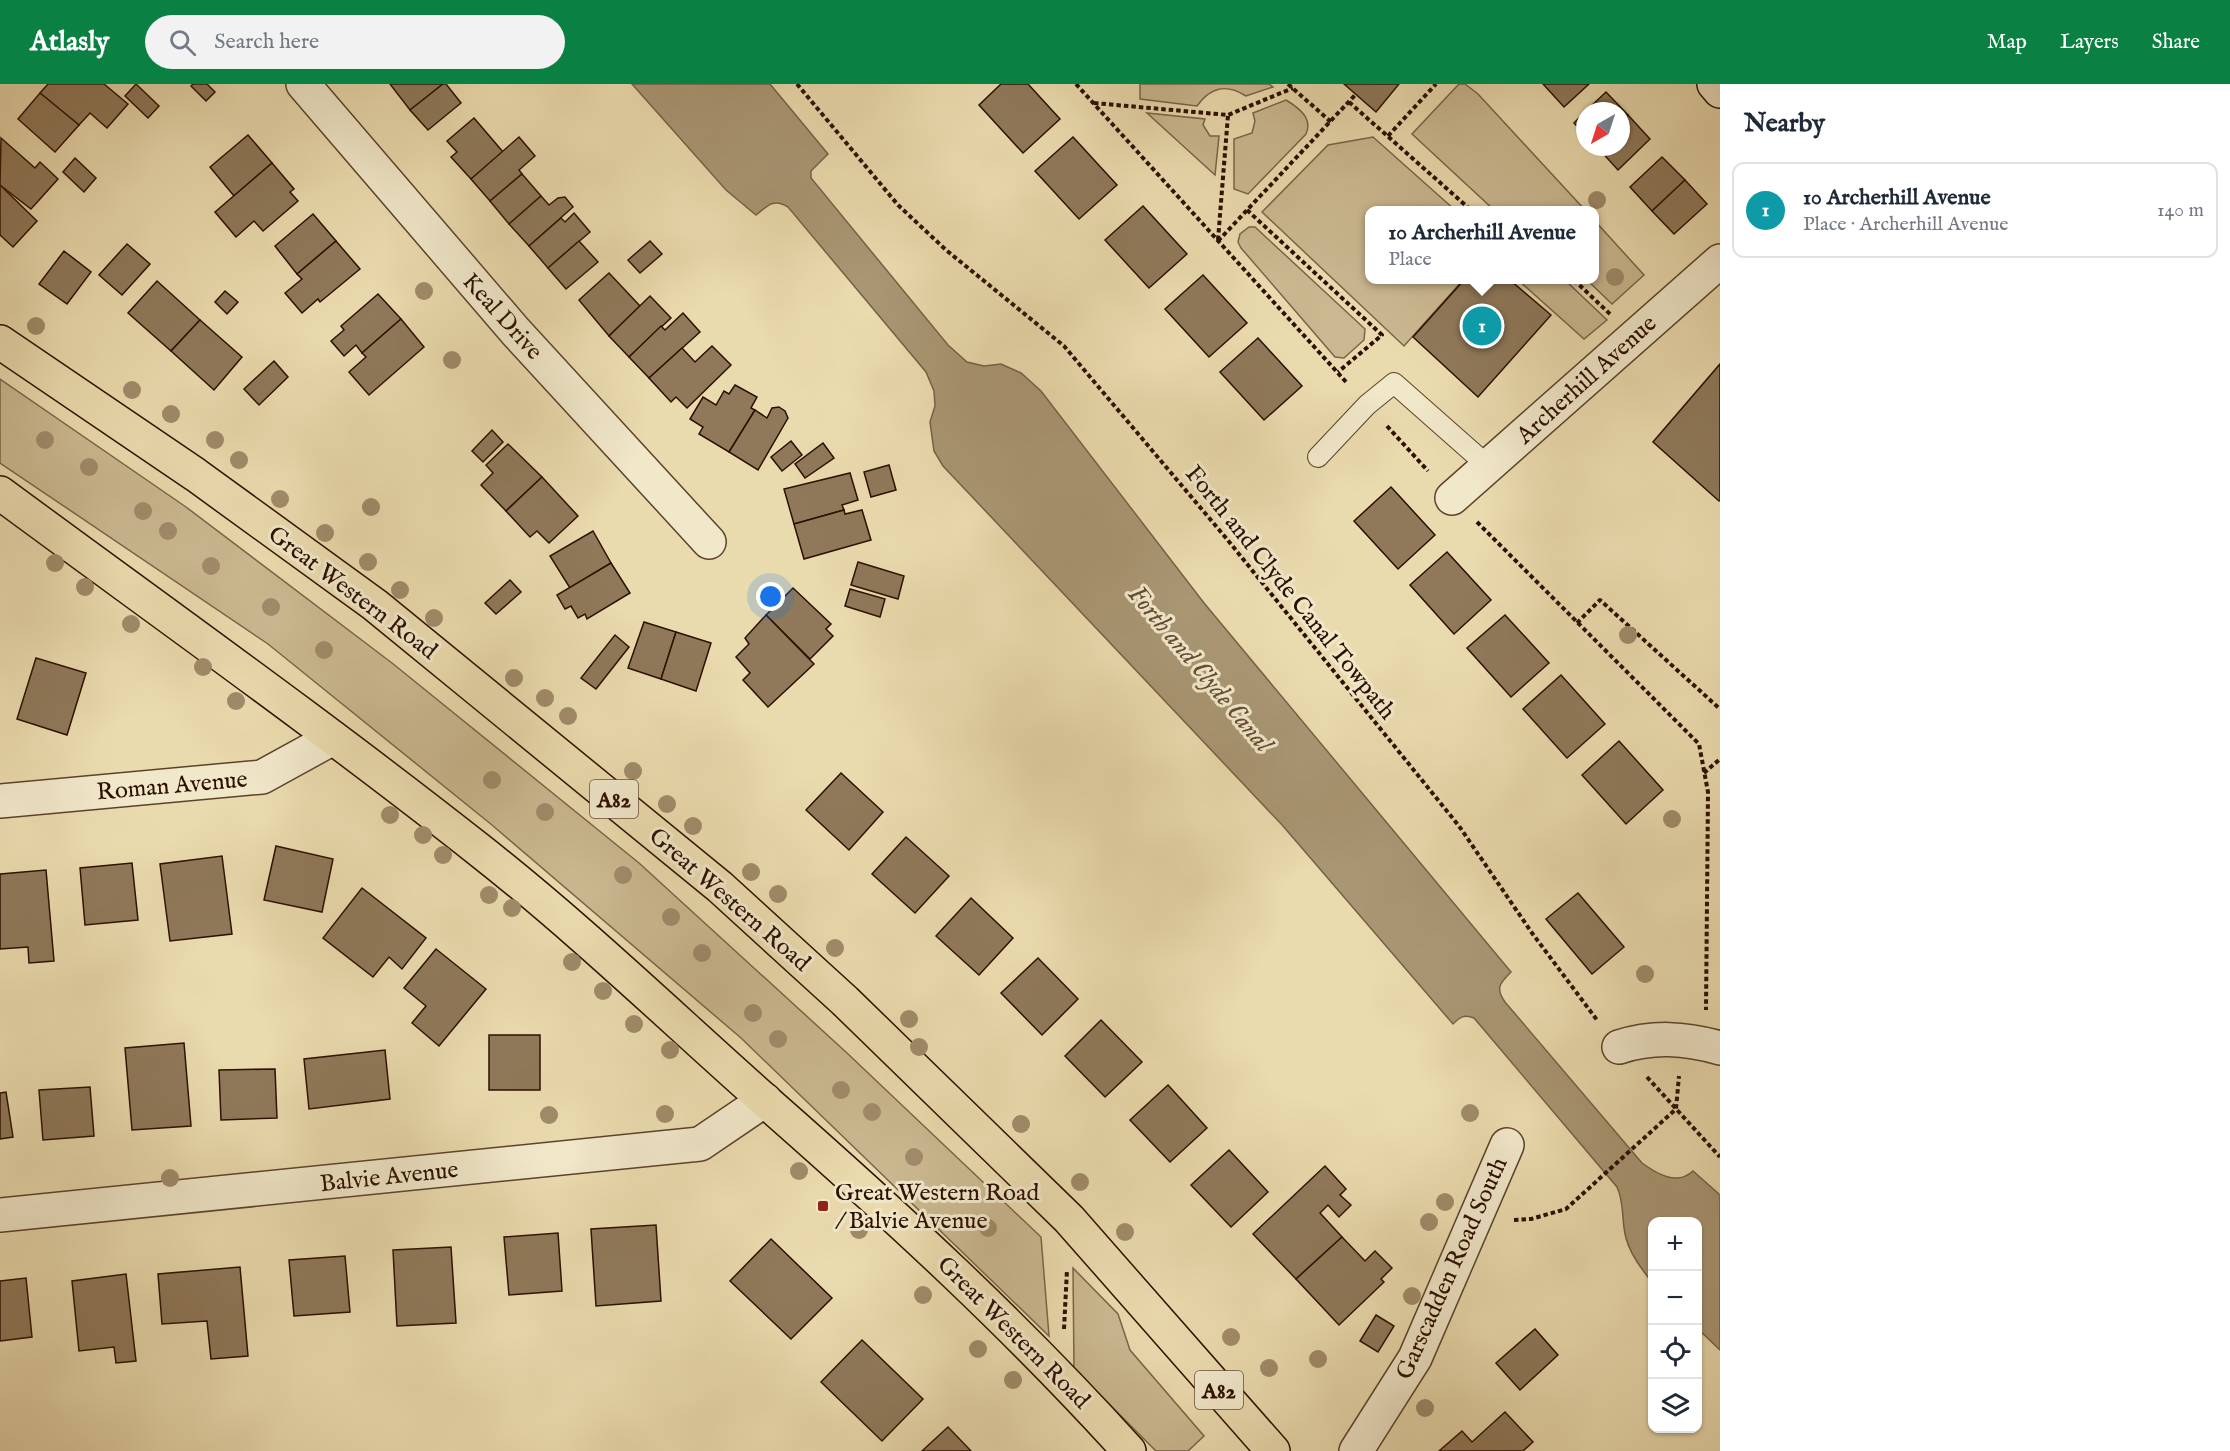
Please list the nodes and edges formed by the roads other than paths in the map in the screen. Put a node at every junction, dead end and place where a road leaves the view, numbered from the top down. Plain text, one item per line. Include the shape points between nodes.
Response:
1 (303, 84) edge
2 (1714, 84) edge
3 (1720, 91) edge
4 (1717, 271) edge
5 (0, 342) edge
6 (1318, 457) dead end
7 (1488, 466) junction
8 (0, 493) edge
9 (1452, 498) road end
10 (709, 542) dead end
11 (333, 738) junction
12 (0, 801) edge
13 (1713, 1046) edge
14 (1619, 1047) road end
15 (765, 1100) junction
16 (1507, 1145) dead end
17 (0, 1215) edge
18 (1262, 1447) edge
19 (1129, 1451) edge
20 (1356, 1451) edge

1 - 10 street, Keal Drive via 516,332
2 - 3 street
4 - 7 street, Archerhill Avenue via 1634,337
5 - 18 main road, Great Western Road / A82 via 186,468 375,605 720,887 845,1001 1069,1219
6 - 7 lane via 1367,405 1394,383
7 - 9 street, Archerhill Avenue
8 - 11 main road, Great Western Road
11 - 12 street, Roman Avenue via 262,777
11 - 15 main road, Great Western Road via 481,851
13 - 14 street via 1680,1039 1643,1039
15 - 17 street, Balvie Avenue via 700,1144
15 - 19 main road, Great Western Road via 951,1269 1062,1377
16 - 20 street, Garscadden Road South via 1415,1358

